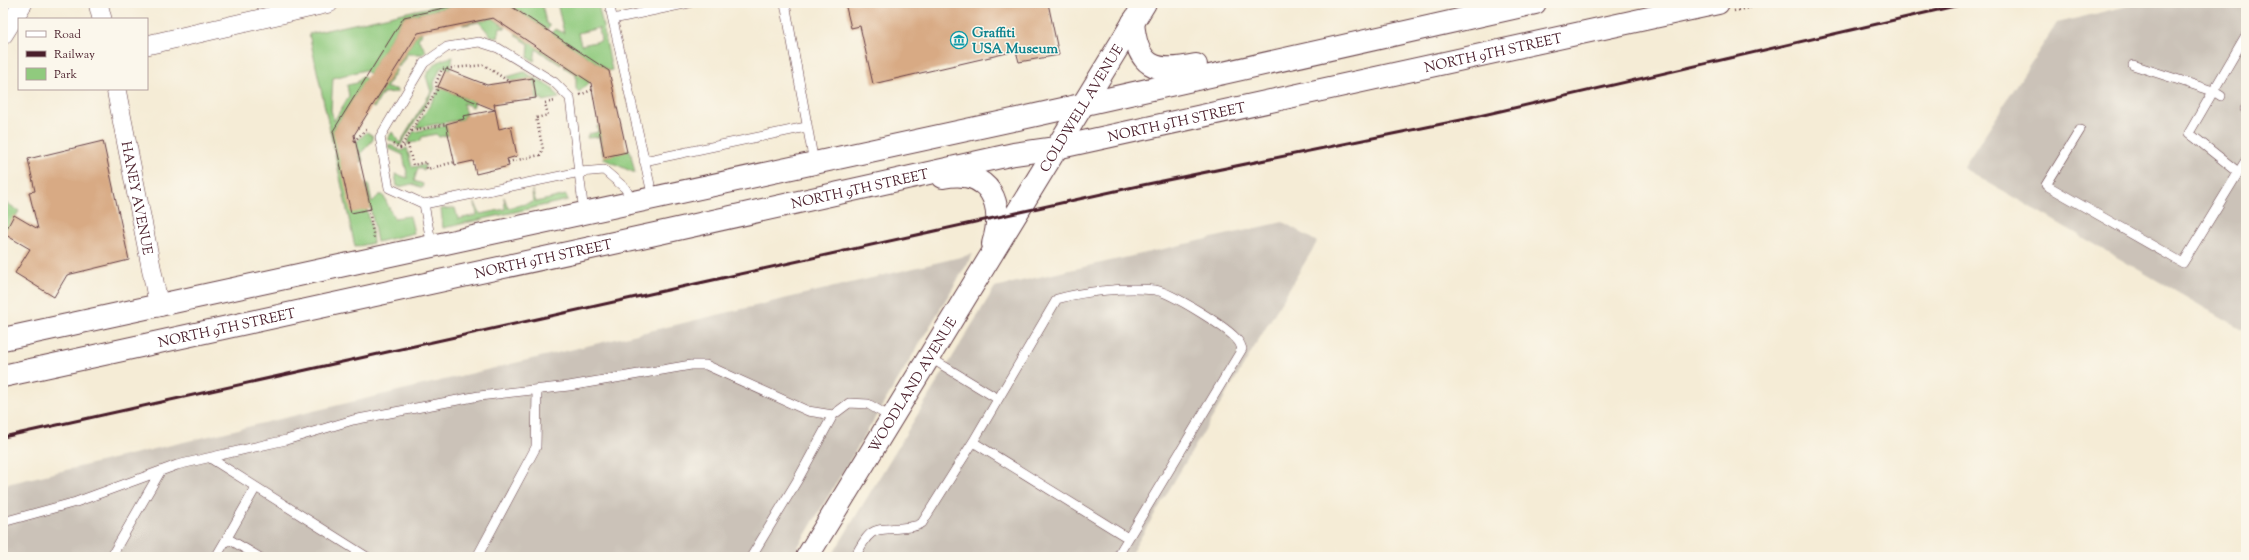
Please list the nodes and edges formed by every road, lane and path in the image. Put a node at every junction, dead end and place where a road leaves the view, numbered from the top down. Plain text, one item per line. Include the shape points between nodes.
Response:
1 (23, 3) edge
2 (98, 3) edge
3 (329, 3) edge
4 (610, 3) edge
5 (689, 3) edge
6 (785, 3) edge
7 (1145, 3) edge
8 (1535, 3) edge
9 (1718, 3) edge
10 (102, 18) edge
11 (613, 20) junction
12 (1133, 22) junction
13 (3, 35) edge
14 (2246, 35) edge
15 (148, 45) edge
16 (1276, 61) junction
17 (2133, 65) dead end
18 (511, 83) dead end
19 (594, 89) dead end
20 (116, 90) edge
21 (2217, 93) junction
22 (578, 96) dead end
23 (560, 100) dead end
24 (1082, 104) junction
25 (447, 124) dead end
26 (806, 127) junction
27 (2080, 130) dead end
28 (411, 131) junction
29 (380, 137) junction
30 (354, 141) dead end
31 (400, 148) junction
32 (1056, 148) junction
33 (2246, 160) edge
34 (644, 161) junction
35 (455, 162) dead end
36 (508, 162) dead end
37 (814, 163) junction
38 (580, 172) junction
39 (2238, 172) junction
40 (866, 187) junction
41 (643, 200) junction
42 (424, 204) junction
43 (369, 209) dead end
44 (584, 213) junction
45 (1018, 213) joint
46 (374, 244) dead end
47 (432, 247) junction
48 (988, 260) junction
49 (159, 307) junction
50 (3, 339) edge
51 (929, 357) junction
52 (3, 376) edge
53 (537, 390) junction
54 (998, 399) junction
55 (833, 415) junction
56 (892, 418) junction
57 (972, 442) junction
58 (210, 458) junction
59 (160, 472) junction
60 (256, 487) junction
61 (3, 522) edge
62 (227, 538) junction
63 (1128, 538) junction
64 (111, 557) edge
65 (216, 557) edge
66 (259, 557) edge
67 (367, 557) edge
68 (477, 557) edge
69 (751, 557) edge
70 (807, 557) edge
71 (855, 557) edge
72 (1117, 557) edge

1 - 13 street
2 - 10 street
3 - 15 street
4 - 11 lane
5 - 11 lane
6 - 26 lane
7 - 12 street, COLDWELL AVENUE
8 - 16 street
9 - 32 street, NORTH 9TH STREET
11 - 34 lane
12 - 16 street via 1134,42 1139,51 1149,62 1162,70 1175,70 1254,53
12 - 24 street, COLDWELL AVENUE
14 - 21 lane
16 - 24 street
17 - 21 lane
18 - 28 path via 484,65 445,71 442,69 436,84 437,90
19 - 22 path
20 - 49 street, HANEY AVENUE
21 - 39 lane via 2189,133
23 - 36 path via 545,103 548,115 536,118 543,149 540,155
24 - 32 street, COLDWELL AVENUE
24 - 37 street
25 - 28 path
26 - 34 lane
26 - 37 lane
27 - 39 lane via 2046,185 2183,263
28 - 31 path
29 - 30 path via 366,130
29 - 31 path
29 - 38 lane via 424,63 447,47 479,42 498,48 554,82 570,98
29 - 42 lane via 389,188
31 - 35 path via 408,145 413,165 426,162 427,169
32 - 40 street, NORTH 9TH STREET via 1014,154
32 - 45 street, COLDWELL AVENUE
33 - 39 lane
34 - 41 lane
37 - 41 street
38 - 41 lane via 604,170
38 - 42 lane
38 - 44 lane
40 - 48 street via 873,191 947,176 970,177 981,182 993,194 998,217 998,228
40 - 52 street, NORTH 9TH STREET
41 - 44 street
42 - 47 lane
43 - 46 path
44 - 47 street
45 - 48 street, WOODLAND AVENUE
47 - 49 street
48 - 51 street, WOODLAND AVENUE
49 - 50 street
51 - 54 lane
51 - 56 street, WOODLAND AVENUE
53 - 55 lane via 691,365 706,365 808,411
53 - 58 lane via 479,396 353,420 286,440
53 - 68 lane via 536,447
54 - 57 lane
54 - 63 lane via 1057,299 1071,295 1156,290 1208,316 1238,340 1242,349
55 - 56 lane via 849,403 868,404
55 - 69 lane
56 - 70 street, WOODLAND AVENUE
57 - 63 lane
57 - 71 lane via 919,526 879,529 868,535
58 - 59 lane
58 - 60 lane
59 - 61 lane via 76,502
59 - 64 lane
60 - 62 lane
60 - 67 lane
62 - 65 lane
62 - 66 lane
63 - 72 lane

